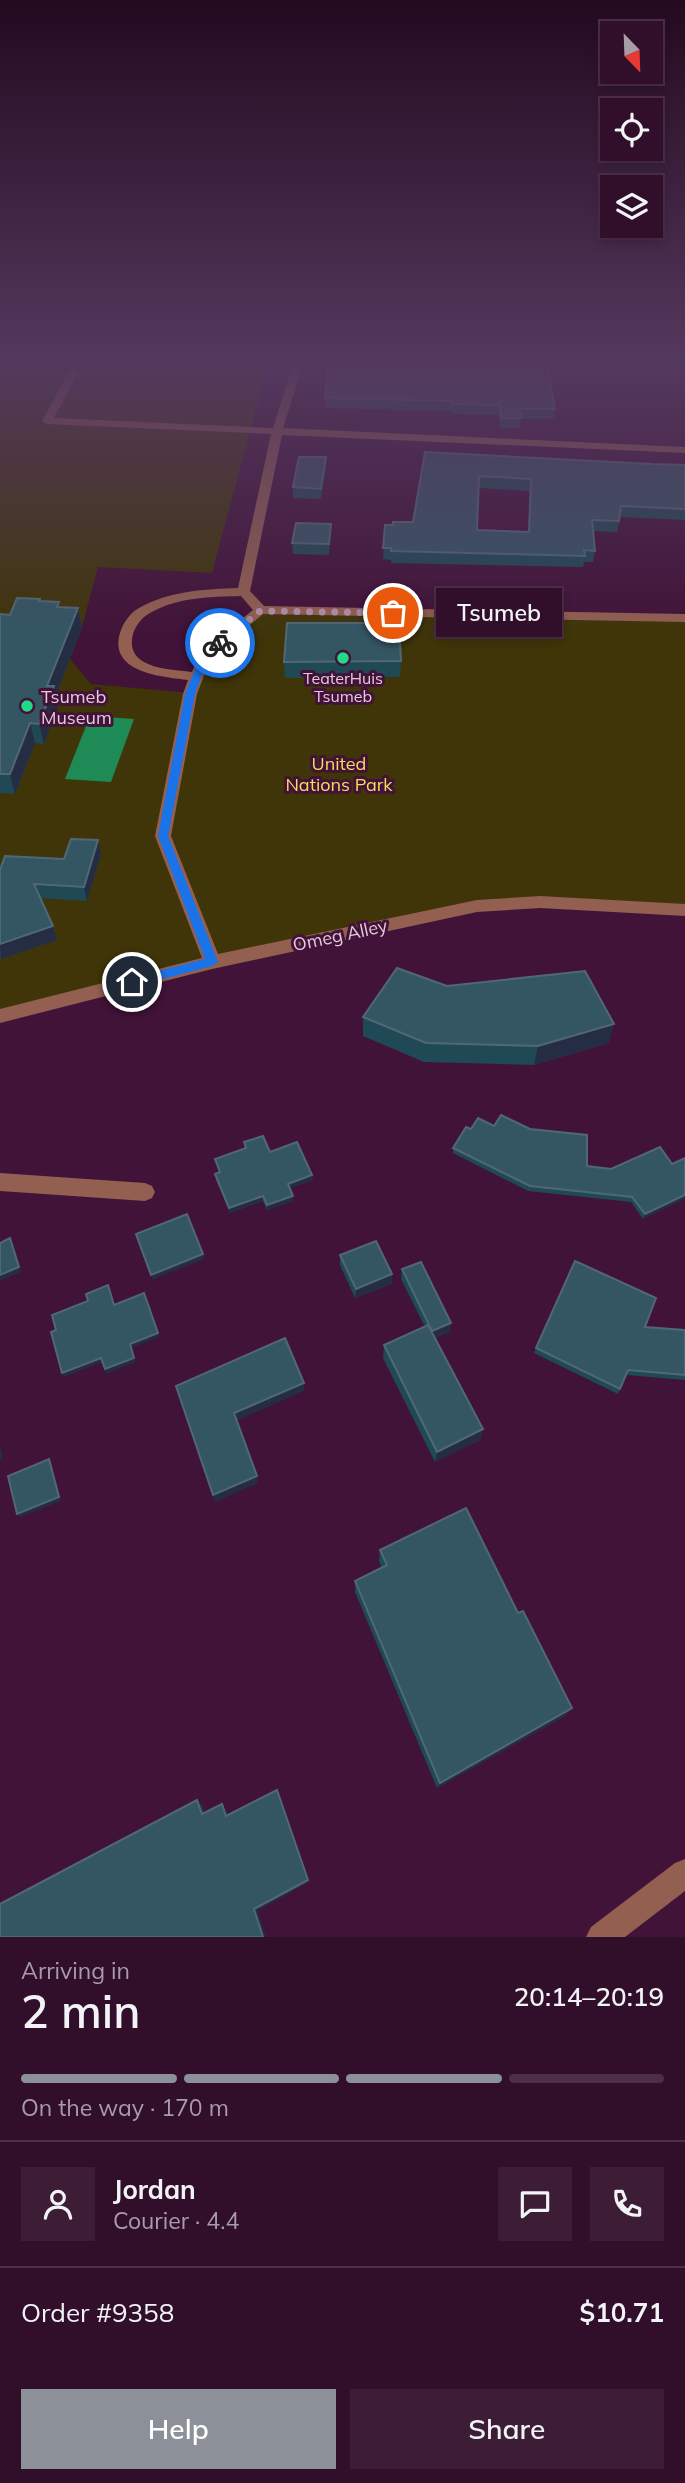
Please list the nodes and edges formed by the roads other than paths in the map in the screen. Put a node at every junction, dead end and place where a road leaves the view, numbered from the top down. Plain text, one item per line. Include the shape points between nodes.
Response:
1 (272, 454) edge
2 (244, 592) junction
3 (260, 611) junction
4 (685, 618) edge
5 (197, 677) junction
6 (685, 911) edge
7 (212, 962) junction
8 (0, 1016) edge
9 (0, 1182) edge
10 (145, 1192) dead end
11 (685, 1873) edge
12 (601, 1937) edge

1 - 2 street
2 - 3 street
2 - 5 street via 176,599 146,610 131,625 125,643 130,658 141,666
3 - 4 street
3 - 5 street via 205,655
5 - 7 street via 163,836
6 - 7 street, Omeg Alley via 516,902 477,906
7 - 8 street, Omeg Alley
9 - 10 street
11 - 12 street

